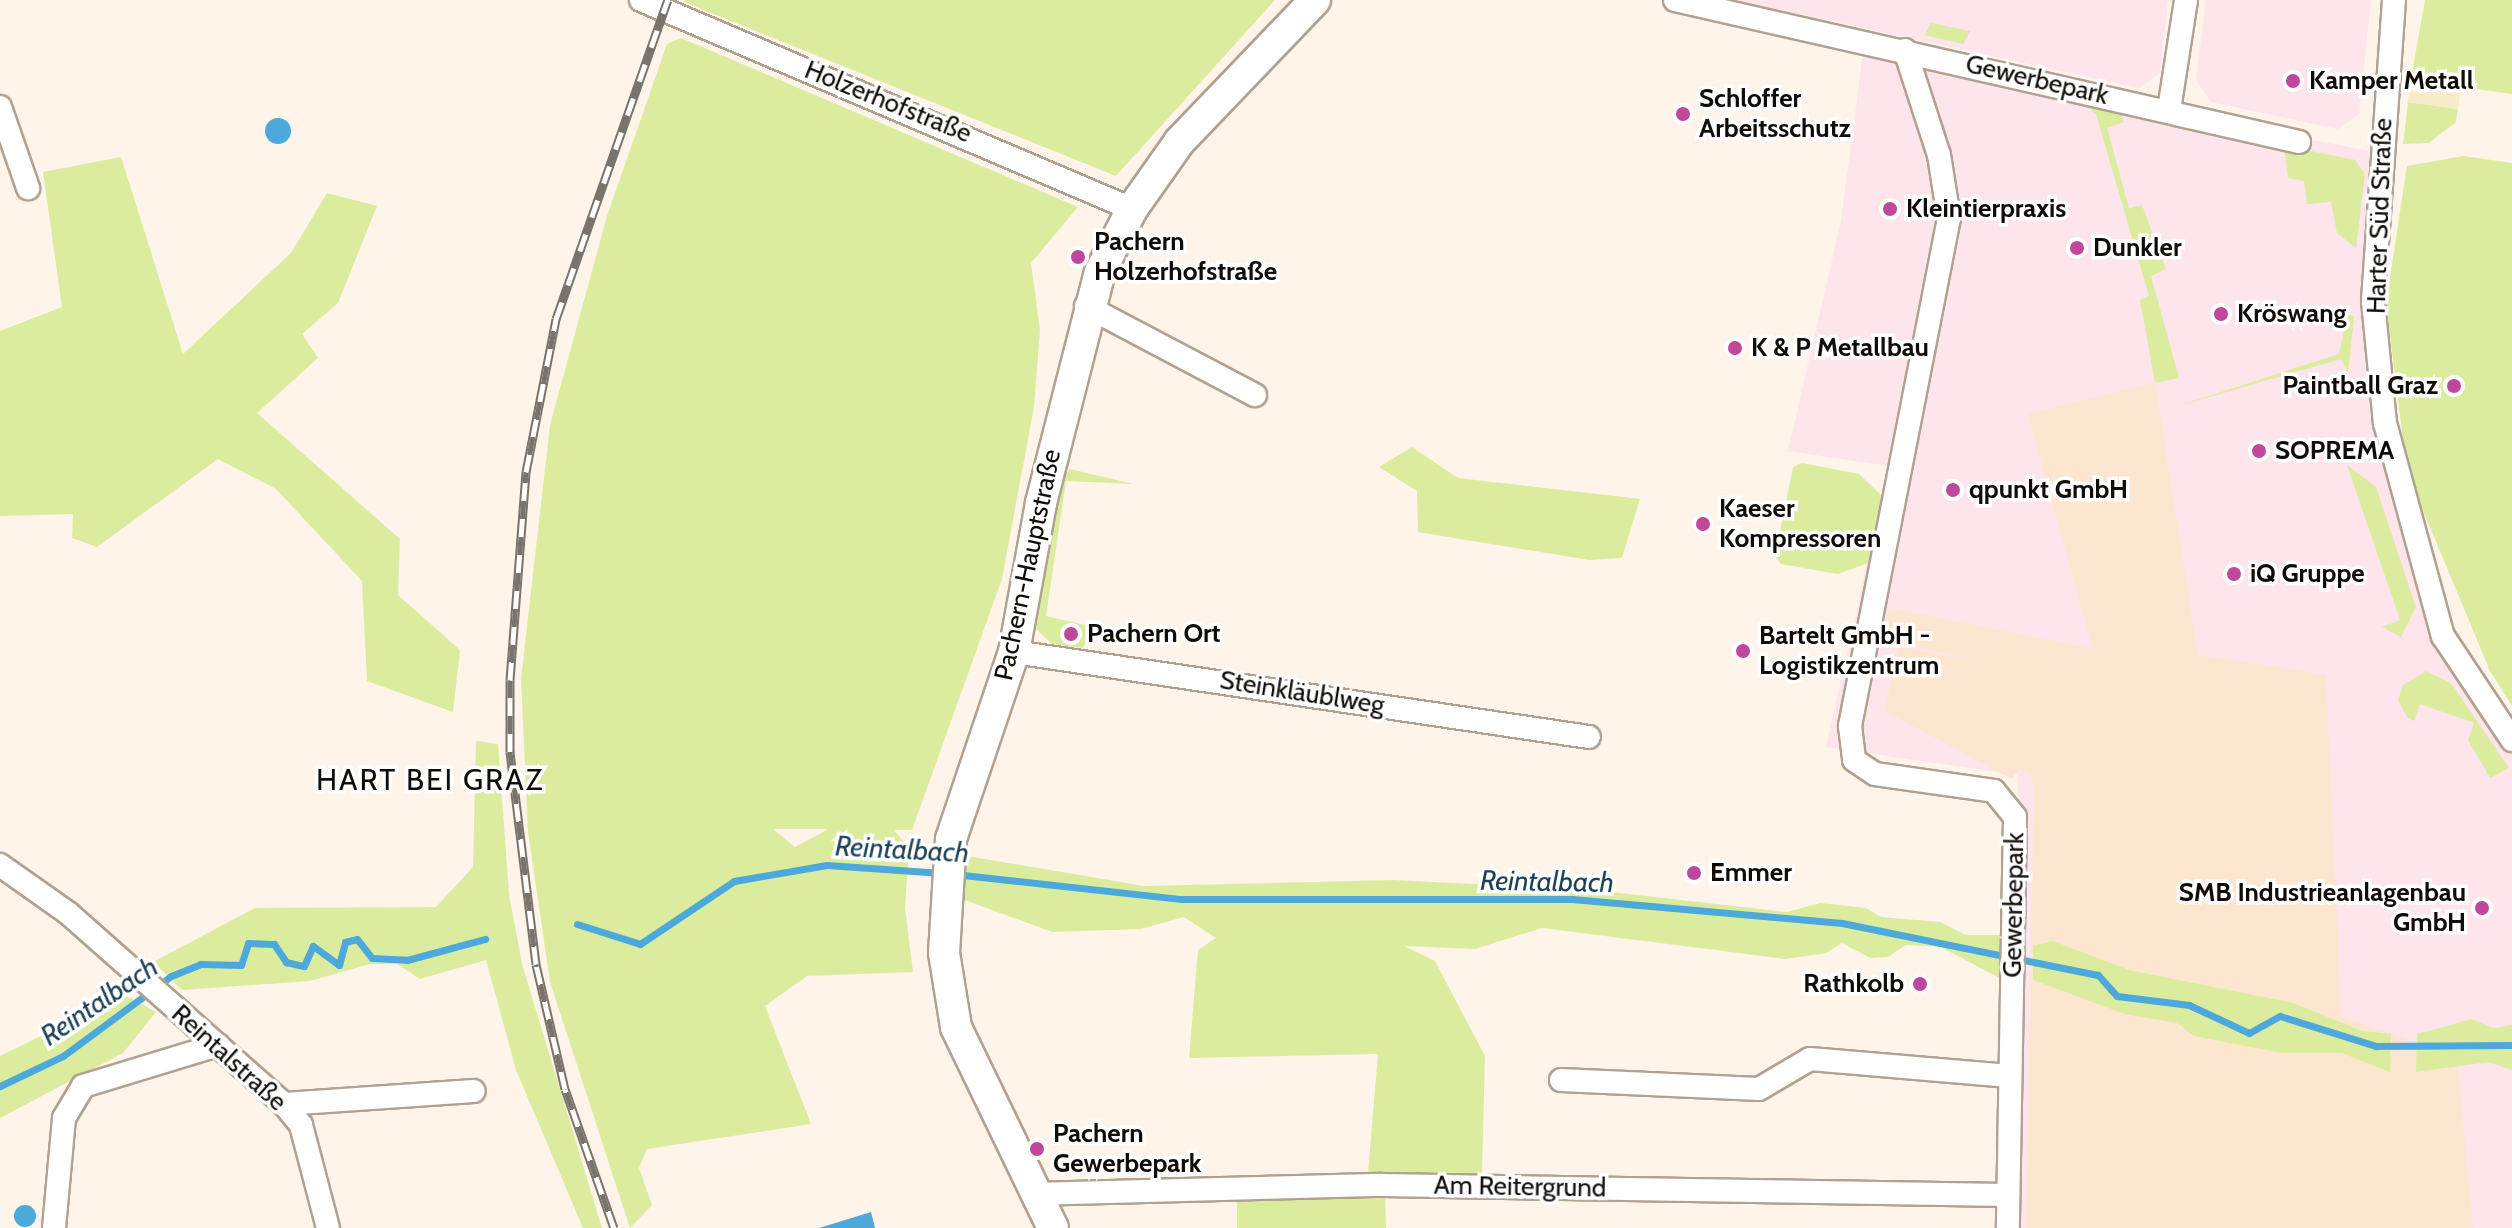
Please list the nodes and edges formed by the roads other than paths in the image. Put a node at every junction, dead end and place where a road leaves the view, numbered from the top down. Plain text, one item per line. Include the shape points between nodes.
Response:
1 (641, 0) edge
2 (1315, 0) edge
3 (1675, 0) edge
4 (2186, 0) edge
5 (2394, 0) edge
6 (1905, 50) junction
7 (0, 107) edge
8 (2169, 110) junction
9 (2299, 142) dead end
10 (28, 188) dead end
11 (1132, 209) junction
12 (1086, 306) junction
13 (1255, 395) dead end
14 (1014, 652) junction
15 (1589, 737) dead end
16 (2512, 740) edge
17 (0, 865) edge
18 (218, 1045) junction
19 (2009, 1076) junction
20 (1561, 1080) dead end
21 (474, 1091) dead end
22 (284, 1104) junction
23 (1033, 1194) junction
24 (2007, 1195) junction
25 (54, 1228) edge
26 (328, 1228) edge
27 (1053, 1228) edge
28 (2008, 1228) edge

1 - 11 street, Holzerhofstraße
2 - 11 main road, Pachern-Hauptstraße via 1180,141
3 - 6 street, Gewerbepark
4 - 8 street
5 - 16 street, Harter Süd Straße via 2373,301 2385,423 2443,636
6 - 8 street, Gewerbepark
6 - 19 street, Gewerbepark via 1939,155 1949,218 1850,726 1854,760 1875,774 1994,791 2008,800 2015,817 2016,935
7 - 10 street
8 - 9 street, Gewerbepark
11 - 12 main road, Pachern-Hauptstraße
12 - 13 street
12 - 14 main road, Pachern-Hauptstraße
14 - 15 street, Steinkläublweg
14 - 23 main road, Pachern-Hauptstraße via 951,839 944,894 956,1027
17 - 18 street, Reintalstraße via 68,913
18 - 22 street, Reintalstraße
18 - 25 street via 83,1086 64,1118
19 - 20 street via 1810,1059 1759,1089
19 - 24 street, Gewerbepark
21 - 22 street
22 - 26 street, Reintalstraße via 301,1125
23 - 24 street, Am Reitergrund via 1395,1185
23 - 27 main road, Pachern-Hauptstraße
24 - 28 street, Gewerbepark

